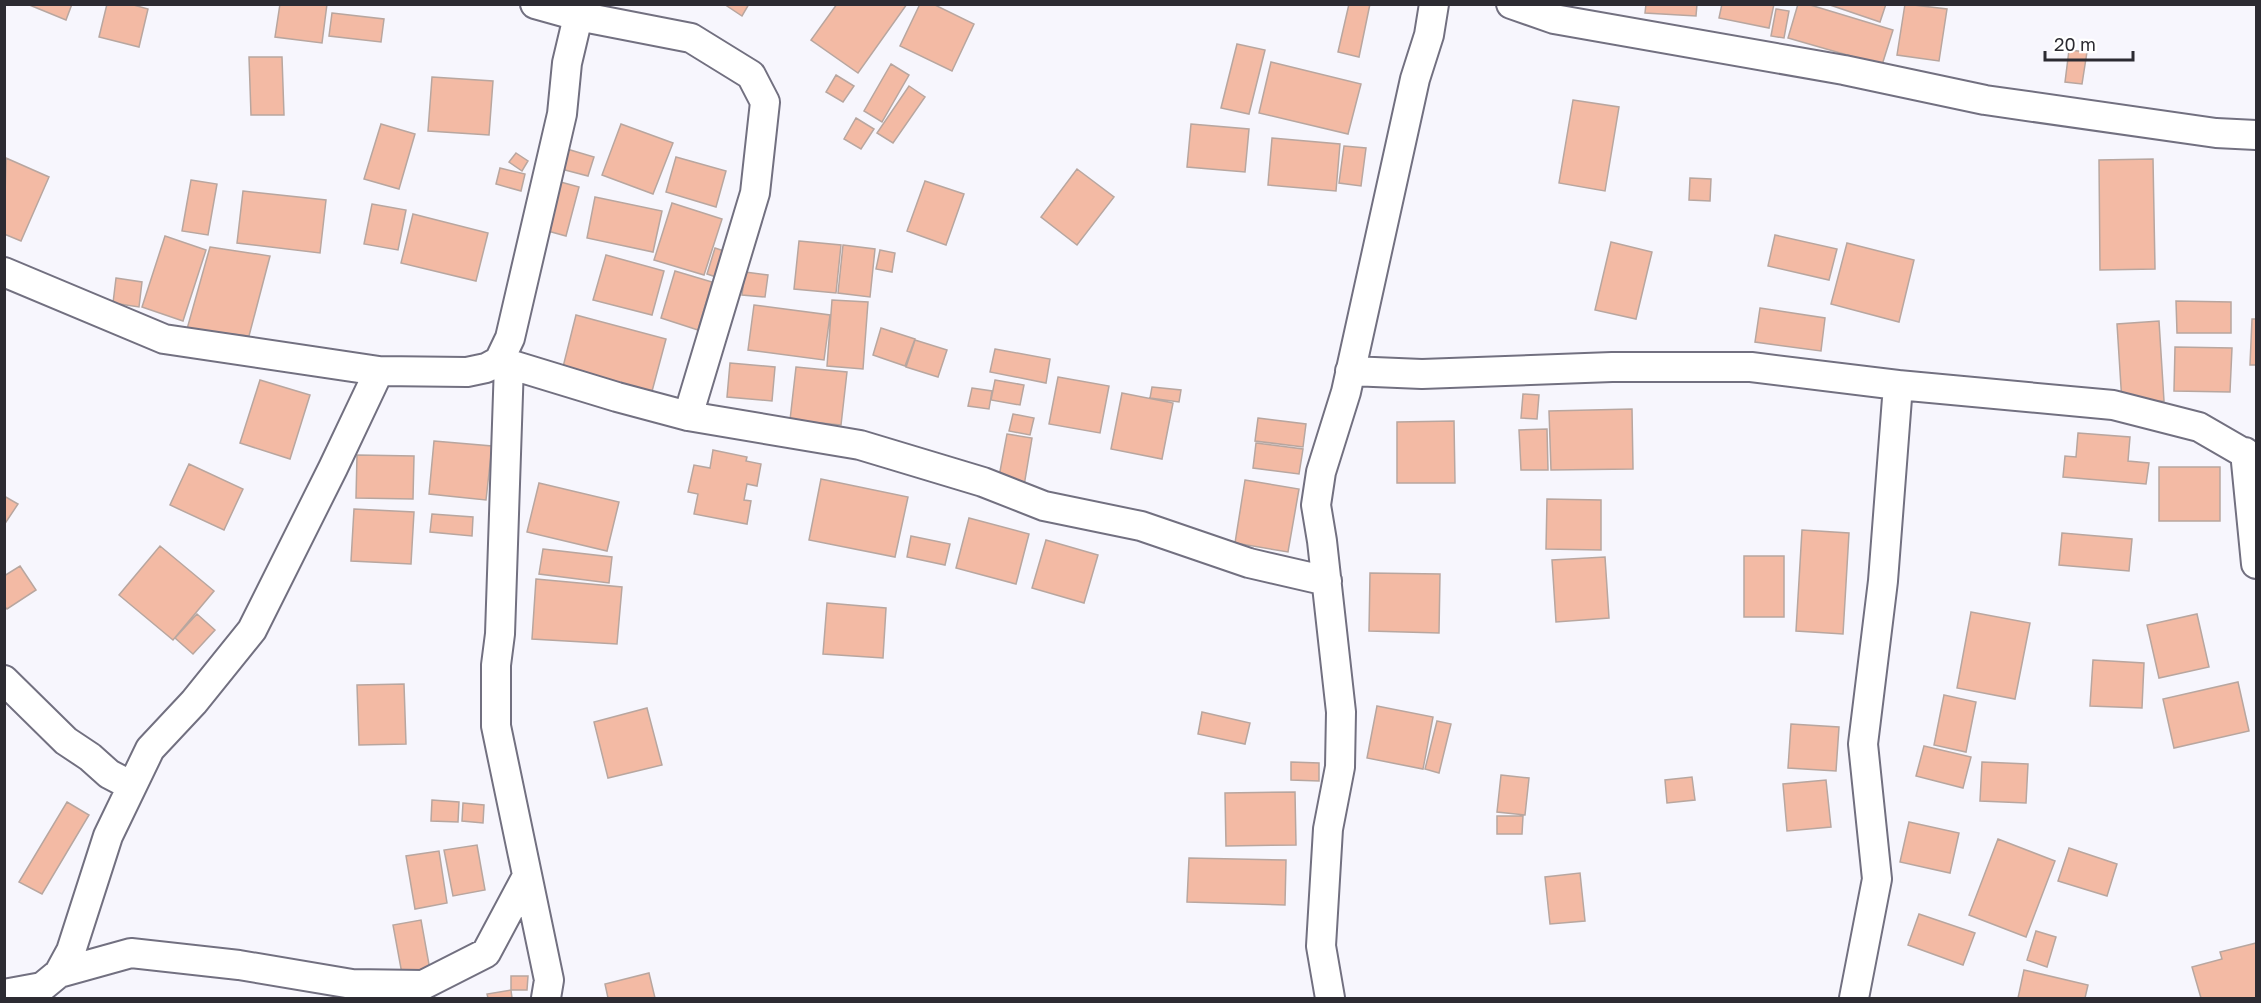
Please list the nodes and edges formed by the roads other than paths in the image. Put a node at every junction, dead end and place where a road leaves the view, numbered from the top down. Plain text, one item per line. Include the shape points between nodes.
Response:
1 (535, 4) edge
2 (1434, 4) edge
3 (1512, 5) edge
4 (579, 10) edge
5 (2256, 135) edge
6 (4, 272) edge
7 (504, 363) junction
8 (379, 371) junction
9 (1350, 371) junction
10 (1898, 385) junction
11 (688, 416) junction
12 (2251, 456) edge
13 (2256, 564) edge
14 (1327, 582) junction
15 (4, 680) edge
16 (132, 786) junction
17 (526, 878) junction
18 (59, 973) junction
19 (4, 994) edge
20 (546, 999) edge
21 (1330, 999) edge
22 (1854, 999) edge

1 - 4 street
2 - 9 street
3 - 5 street via 1554,19 1844,70 1985,100 2216,133
4 - 7 street via 567,63 562,114
4 - 11 street via 690,38 751,75 765,102 755,193
6 - 8 street via 164,339
7 - 8 street via 466,372
7 - 11 street
7 - 17 street via 496,726
8 - 16 street via 252,630 150,749
9 - 10 street via 1422,374 1751,367
9 - 14 street via 1321,472 1316,505
10 - 12 street via 2113,405 2199,427
10 - 22 street via 1883,581 1863,744 1877,879
11 - 14 street via 860,445 983,482 1044,506 1141,526 1249,564
12 - 13 street
14 - 21 street via 1341,712 1340,767 1328,829 1321,946
15 - 16 street via 66,741 109,774
16 - 18 street via 108,836 71,951
17 - 18 street via 486,953 423,986 352,984 239,965 131,953
17 - 20 street via 549,980
18 - 19 street via 42,987

